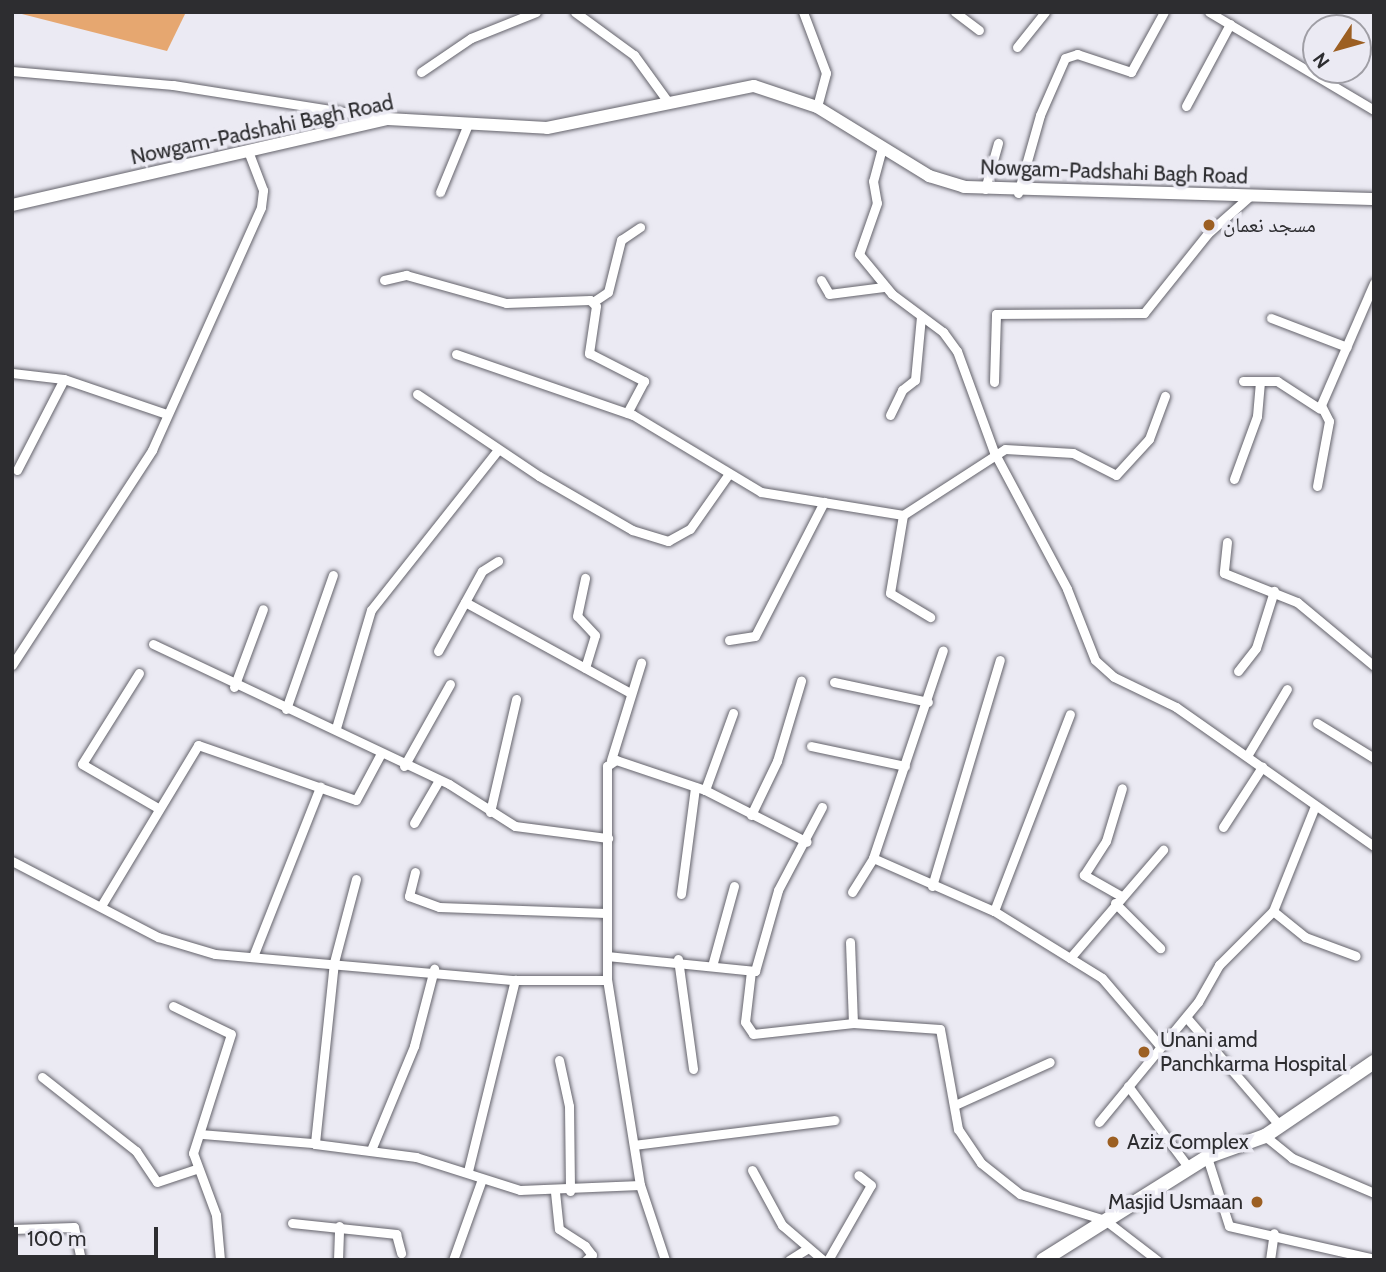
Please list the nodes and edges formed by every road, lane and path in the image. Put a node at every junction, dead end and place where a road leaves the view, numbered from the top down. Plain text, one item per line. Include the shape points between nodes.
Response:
1 (536, 12) edge
2 (575, 12) edge
3 (803, 12) edge
4 (955, 12) edge
5 (1045, 12) edge
6 (1164, 12) edge
7 (1209, 12) edge
8 (1230, 24) junction
9 (979, 30) dead end
10 (1017, 47) dead end
11 (12, 71) edge
12 (421, 72) dead end
13 (668, 102) junction
14 (1186, 106) dead end
15 (817, 107) junction
16 (1374, 110) edge
17 (388, 119) junction
18 (468, 124) junction
19 (998, 143) dead end
20 (882, 148) junction
21 (249, 154) junction
22 (985, 189) junction
23 (440, 192) dead end
24 (1018, 193) junction
25 (1251, 195) junction
26 (1374, 200) edge
27 (12, 205) edge
28 (640, 228) dead end
29 (384, 280) dead end
30 (821, 280) dead end
31 (1374, 283) edge
32 (884, 287) junction
33 (593, 302) junction
34 (921, 316) junction
35 (1270, 318) dead end
36 (1347, 347) junction
37 (456, 354) dead end
38 (12, 373) edge
39 (64, 379) junction
40 (1243, 381) dead end
41 (1260, 381) junction
42 (994, 382) dead end
43 (417, 394) dead end
44 (1165, 396) dead end
45 (1321, 409) junction
46 (164, 413) junction
47 (627, 413) junction
48 (890, 415) dead end
49 (497, 451) junction
50 (994, 452) junction
51 (17, 470) dead end
52 (728, 475) junction
53 (1234, 479) dead end
54 (1317, 486) dead end
55 (824, 502) junction
56 (903, 515) junction
57 (1227, 542) dead end
58 (498, 561) dead end
59 (333, 575) dead end
60 (585, 578) dead end
61 (1273, 591) junction
62 (465, 602) junction
63 (263, 609) dead end
64 (930, 617) dead end
65 (730, 640) dead end
66 (153, 644) dead end
67 (943, 650) dead end
68 (438, 651) dead end
69 (1000, 660) dead end
70 (641, 663) dead end
71 (12, 665) edge
72 (1374, 666) edge
73 (585, 668) junction
74 (1238, 671) dead end
75 (139, 673) dead end
76 (801, 681) dead end
77 (834, 682) dead end
78 (450, 684) dead end
79 (234, 687) junction
80 (1287, 689) dead end
81 (629, 692) junction
82 (516, 699) dead end
83 (928, 702) junction
84 (286, 709) junction
85 (733, 713) dead end
86 (1070, 714) dead end
87 (1317, 723) dead end
88 (336, 728) junction
89 (811, 746) dead end
90 (380, 755) junction
91 (1247, 756) junction
92 (1374, 758) edge
93 (611, 760) junction
94 (404, 766) junction
95 (905, 766) junction
96 (1262, 767) junction
97 (439, 780) junction
98 (320, 787) junction
99 (1122, 788) dead end
100 (700, 789) junction
101 (1315, 806) junction
102 (822, 807) dead end
103 (158, 808) junction
104 (490, 812) junction
105 (751, 815) junction
106 (414, 823) dead end
107 (1223, 827) dead end
108 (608, 838) junction
109 (807, 842) junction
110 (1374, 846) edge
111 (1163, 850) dead end
112 (873, 858) junction
113 (12, 861) edge
114 (415, 872) dead end
115 (356, 879) dead end
116 (734, 886) dead end
117 (932, 886) junction
118 (852, 892) dead end
119 (681, 894) dead end
120 (1118, 900) junction
121 (101, 906) junction
122 (994, 911) junction
123 (1273, 911) junction
124 (606, 914) junction
125 (850, 943) dead end
126 (1160, 948) dead end
127 (254, 954) junction
128 (607, 956) junction
129 (1356, 956) dead end
130 (1070, 958) junction
131 (678, 959) junction
132 (334, 962) junction
133 (712, 966) junction
134 (434, 969) junction
135 (751, 971) junction
136 (515, 979) junction
137 (607, 980) junction
138 (173, 1006) dead end
139 (1186, 1017) junction
140 (853, 1023) junction
141 (1160, 1046) junction
142 (559, 1060) dead end
143 (1049, 1062) dead end
144 (1374, 1062) edge
145 (693, 1069) dead end
146 (42, 1077) dead end
147 (1128, 1086) junction
148 (955, 1105) junction
149 (834, 1120) dead end
150 (1099, 1122) dead end
151 (1280, 1126) junction
152 (201, 1134) junction
153 (1265, 1136) junction
154 (314, 1143) junction
155 (634, 1145) junction
156 (372, 1150) junction
157 (1207, 1157) junction
158 (1188, 1168) junction
159 (196, 1169) junction
160 (752, 1170) dead end
161 (468, 1171) junction
162 (858, 1175) dead end
163 (482, 1179) junction
164 (640, 1185) junction
165 (570, 1191) junction
166 (555, 1192) junction
167 (1374, 1193) edge
168 (1105, 1220) junction
169 (292, 1223) dead end
170 (339, 1226) junction
171 (12, 1229) edge
172 (1274, 1233) junction
173 (808, 1248) junction
174 (401, 1253) dead end
175 (1374, 1259) edge
176 (81, 1260) edge
177 (220, 1260) edge
178 (338, 1260) edge
179 (453, 1260) edge
180 (586, 1260) edge
181 (665, 1260) edge
182 (789, 1260) edge
183 (825, 1260) edge
184 (1043, 1260) edge
185 (1157, 1260) edge
186 (1270, 1260) edge

1 - 12 street via 471,38
2 - 13 street via 634,55
3 - 15 street via 826,73
4 - 9 street
5 - 10 street
6 - 24 street via 1131,72 1077,54 1065,58 1040,115
7 - 8 street
8 - 14 street
8 - 16 street
11 - 17 street via 173,85
13 - 15 main road, Nowgam-Padshahi Bagh Road via 754,86
13 - 18 main road, Nowgam-Padshahi Bagh Road via 570,126 523,130
15 - 20 main road, Nowgam-Padshahi Bagh Road
17 - 18 main road, Nowgam-Padshahi Bagh Road
17 - 21 main road, Nowgam-Padshahi Bagh Road
18 - 23 street
19 - 22 street
20 - 22 main road, Nowgam-Padshahi Bagh Road via 929,176
20 - 32 street via 873,181 875,211 858,249
21 - 27 main road, Nowgam-Padshahi Bagh Road via 182,162 49,201
21 - 46 street via 263,190 261,207
22 - 24 main road, Nowgam-Padshahi Bagh Road
24 - 25 main road, Nowgam-Padshahi Bagh Road
25 - 26 main road, Nowgam-Padshahi Bagh Road
25 - 42 street via 1208,233 1144,313 996,314
28 - 33 street via 621,240 608,292
29 - 33 street via 406,275 506,303
30 - 32 street via 832,295
31 - 36 street
32 - 34 street
33 - 47 street via 589,353 644,381
34 - 48 street via 915,380 902,390
34 - 50 street via 957,351
35 - 36 street
36 - 45 street
37 - 47 street
38 - 39 street
39 - 46 street
39 - 51 street
40 - 41 street
41 - 45 street via 1285,384
41 - 53 street via 1257,416
43 - 49 street
44 - 50 street via 1149,439 1116,475 1064,451
45 - 54 street via 1329,421
46 - 71 street via 152,450 120,506
47 - 52 street
49 - 52 street via 632,530 668,541 690,529
49 - 88 street via 371,610
50 - 56 street
50 - 91 street via 1100,667 1176,706
52 - 55 street via 761,492
55 - 56 street
55 - 65 street via 755,636
56 - 64 street via 890,593
57 - 61 street via 1224,573
58 - 62 street via 485,567
59 - 84 street
60 - 73 street via 577,616 595,635
61 - 72 street via 1305,607
61 - 74 street via 1259,642
62 - 68 street
62 - 73 street
63 - 79 street
66 - 79 street
67 - 83 street
69 - 117 street
70 - 81 street
73 - 81 street
75 - 103 street via 82,764
76 - 105 street via 777,761
77 - 83 street
78 - 94 street
79 - 84 street
80 - 91 street
81 - 93 street
82 - 104 street
83 - 95 street
84 - 88 street
85 - 100 street
86 - 122 street
87 - 92 street
88 - 90 street
89 - 95 street
90 - 94 street
90 - 98 street via 361,798
91 - 96 street
93 - 100 street
93 - 108 street
94 - 97 street
95 - 112 street
96 - 101 street
96 - 107 street
97 - 104 street
97 - 106 street
98 - 103 street via 202,744
98 - 127 street
99 - 120 street via 1106,841 1084,875
100 - 105 street
100 - 119 street
101 - 110 street
101 - 123 street
102 - 109 street
103 - 121 street
104 - 108 street via 529,829
105 - 109 street
108 - 124 street
109 - 135 street via 782,879 761,965
111 - 120 street
112 - 117 street
112 - 118 street
113 - 121 street
114 - 124 street via 409,896 439,907
115 - 132 street
116 - 133 street
117 - 122 street
120 - 126 street
120 - 130 street
121 - 127 street via 186,947
122 - 130 street
123 - 129 street via 1305,937
123 - 139 street via 1219,965
124 - 128 street
125 - 140 street
127 - 132 street
128 - 131 street
128 - 137 street
130 - 141 street via 1120,993
131 - 133 street
131 - 145 street
132 - 134 street
132 - 154 street
133 - 135 street
134 - 136 street
134 - 156 street via 414,1046
135 - 140 street via 749,1032
136 - 137 street
136 - 161 street
137 - 155 street
138 - 152 street via 232,1034
139 - 141 street
139 - 151 street
140 - 148 street via 940,1029
141 - 147 street
142 - 165 street via 569,1106
143 - 148 street
144 - 151 main road
146 - 159 street via 136,1151 157,1182
147 - 150 street
147 - 158 street
148 - 168 street via 962,1138 998,1181 1036,1200
149 - 155 street
151 - 153 main road
152 - 154 street
152 - 159 street via 194,1144
153 - 157 main road
153 - 167 street via 1292,1158
154 - 156 street
155 - 164 street
156 - 161 street
157 - 158 main road
157 - 172 street via 1226,1223
158 - 168 main road
159 - 177 street via 216,1215
160 - 173 street via 782,1225
161 - 163 street
162 - 183 street via 870,1185
163 - 166 street
163 - 179 street
164 - 165 street
164 - 181 street
165 - 166 street
166 - 180 street via 559,1229 585,1246 592,1255
168 - 184 main road
168 - 185 street
169 - 170 street
170 - 174 street via 396,1234
170 - 178 street
171 - 176 street via 74,1227
172 - 175 street
172 - 186 street
173 - 182 street
173 - 183 street

